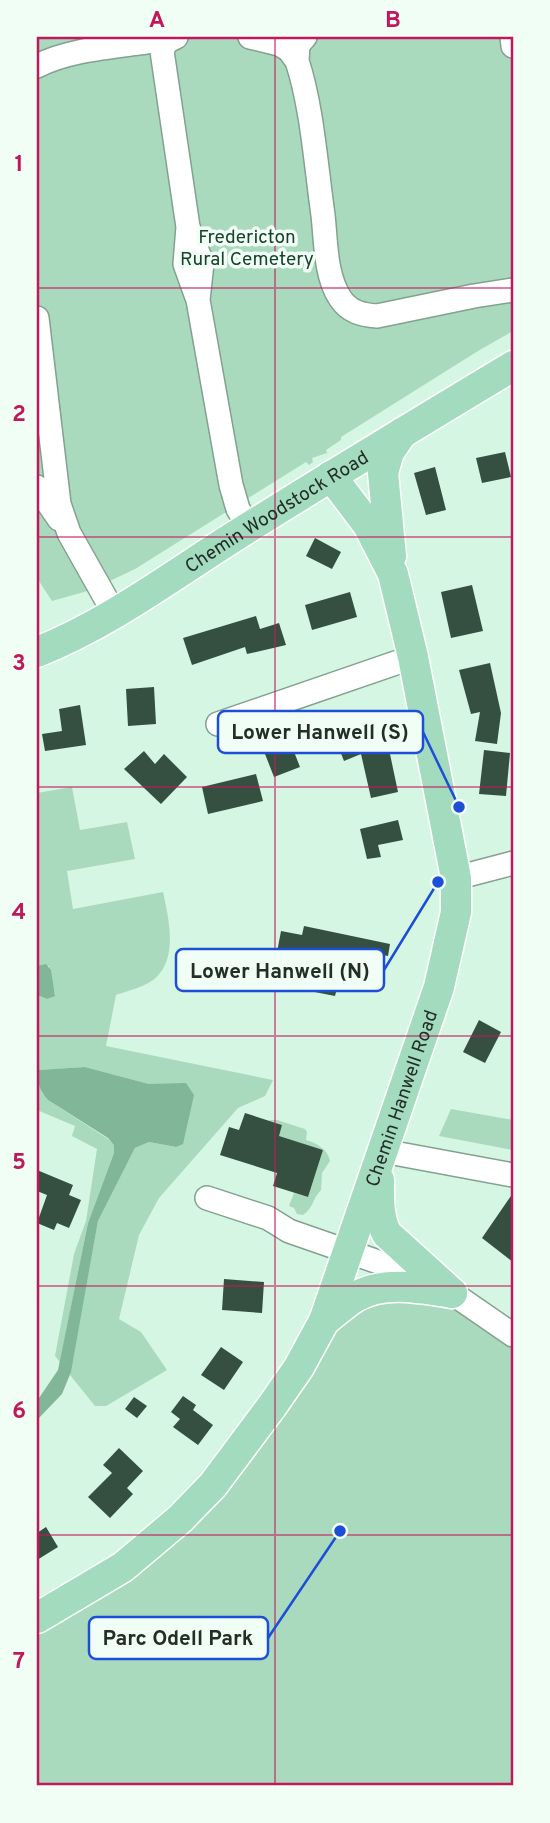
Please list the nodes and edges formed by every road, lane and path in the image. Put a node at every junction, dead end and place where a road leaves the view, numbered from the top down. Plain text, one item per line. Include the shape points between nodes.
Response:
1 (250, 37) edge
2 (304, 37) edge
3 (512, 37) edge
4 (164, 42) edge
5 (279, 44) junction
6 (513, 46) edge
7 (297, 61) junction
8 (37, 66) edge
9 (513, 290) edge
10 (37, 317) edge
11 (513, 366) edge
12 (403, 432) junction
13 (331, 476) junction
14 (43, 477) edge
15 (248, 527) junction
16 (393, 574) junction
17 (114, 613) junction
18 (37, 652) edge
19 (413, 657) junction
20 (218, 724) dead end
21 (513, 863) edge
22 (456, 878) junction
23 (381, 1156) junction
24 (513, 1175) edge
25 (207, 1198) dead end
26 (348, 1250) junction
27 (453, 1293) junction
28 (324, 1321) junction
29 (513, 1335) edge
30 (37, 1618) edge

1 - 5 street
2 - 5 street
2 - 7 street via 298,45
3 - 6 street
4 - 8 street via 99,49
4 - 15 street via 188,227 185,264 198,300 230,485
5 - 7 street
7 - 9 street via 327,258 340,298 362,315 377,316
10 - 14 street via 51,429
11 - 12 main road, Chemin Woodstock Road
12 - 13 main road, Chemin Woodstock Road
12 - 16 main road via 389,452 383,473
13 - 15 main road, Chemin Woodstock Road
13 - 16 main road, Chemin Hanwell Road via 368,525
14 - 17 street
15 - 17 main road, Chemin Woodstock Road
16 - 19 main road, Chemin Hanwell Road
17 - 18 main road, Chemin Woodstock Road
19 - 20 street
19 - 22 main road, Chemin Hanwell Road
21 - 22 street
22 - 23 main road, Chemin Hanwell Road via 456,912 439,987
23 - 24 street
23 - 26 main road, Chemin Hanwell Road
23 - 27 main road via 379,1206 387,1234
25 - 26 street
26 - 27 street
26 - 28 main road, Chemin Hanwell Road
27 - 28 main road via 379,1288 353,1298
27 - 29 street
28 - 30 main road, Chemin Hanwell Road via 299,1367 205,1493 123,1567

